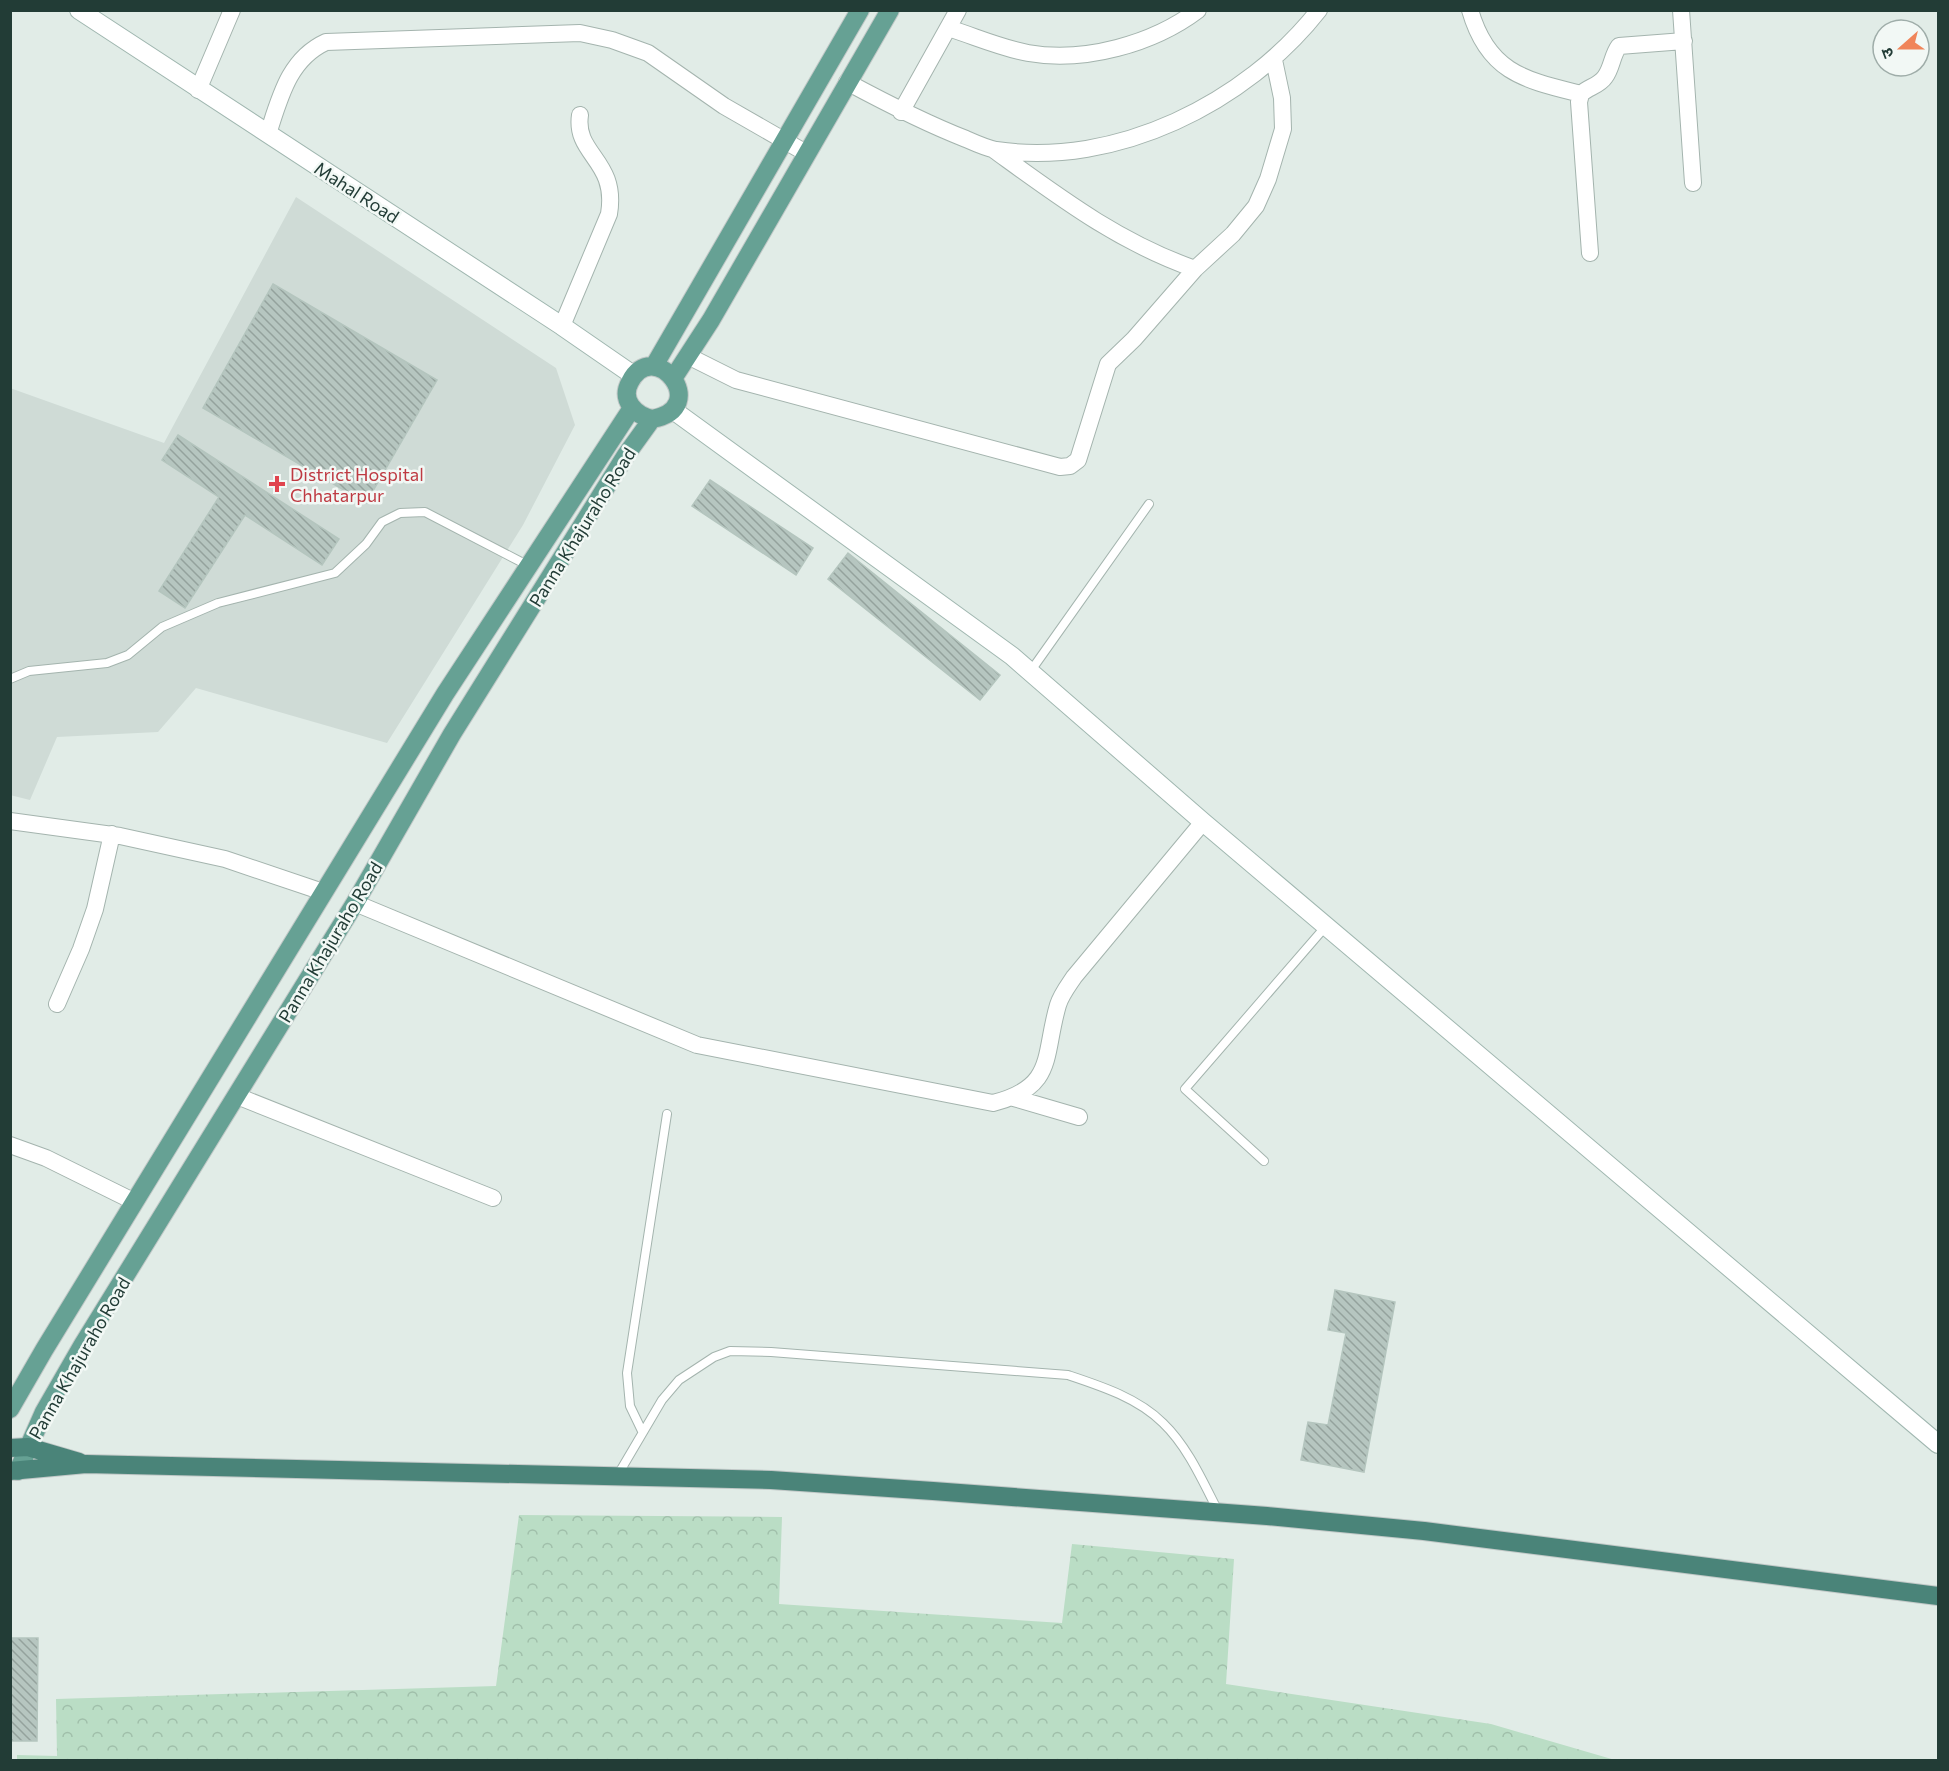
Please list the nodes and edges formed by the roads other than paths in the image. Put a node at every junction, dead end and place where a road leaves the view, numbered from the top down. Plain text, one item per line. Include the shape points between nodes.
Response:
1 (79, 10) edge
2 (232, 10) edge
3 (860, 10) edge
4 (890, 10) edge
5 (958, 10) edge
6 (1198, 10) edge
7 (1320, 10) edge
8 (1470, 10) edge
9 (1681, 10) edge
10 (948, 28) junction
11 (1684, 42) junction
12 (1274, 60) junction
13 (847, 82) junction
14 (198, 90) junction
15 (1581, 94) junction
16 (901, 112) junction
17 (580, 115) dead end
18 (268, 134) junction
19 (784, 139) junction
20 (994, 150) junction
21 (806, 153) junction
22 (1694, 183) dead end
23 (1590, 253) dead end
24 (1195, 269) junction
25 (562, 326) junction
26 (688, 356) junction
27 (654, 366) junction
28 (633, 375) junction
29 (674, 377) junction
30 (632, 408) junction
31 (673, 410) junction
32 (652, 419) junction
33 (1149, 504) dead end
34 (527, 565) junction
35 (1030, 672) junction
36 (10, 679) edge
37 (10, 821) edge
38 (1203, 822) junction
39 (112, 834) junction
40 (323, 892) junction
41 (354, 903) junction
42 (1326, 926) junction
43 (57, 1004) dead end
44 (237, 1096) junction
45 (1014, 1098) junction
46 (667, 1114) dead end
47 (1078, 1117) dead end
48 (10, 1145) edge
49 (1264, 1161) dead end
50 (493, 1198) dead end
51 (135, 1202) junction
52 (10, 1409) edge
53 (642, 1431) junction
54 (1938, 1444) edge
55 (19, 1447) edge
56 (86, 1464) junction
57 (14, 1471) edge
58 (616, 1478) junction
59 (1220, 1513) junction
60 (1938, 1596) edge

1 - 14 main road, Mahal Road
2 - 14 street
3 - 19 main road
4 - 13 main road
5 - 10 street
6 - 10 street via 1182,22 1130,45 1078,54 1028,53
7 - 12 street
8 - 15 street via 1482,38 1510,72
9 - 11 street
10 - 16 street
11 - 15 street via 1619,46 1607,75
11 - 22 street
12 - 20 street via 1210,104 1161,127 1056,153
12 - 24 street via 1282,98 1283,129 1268,179 1256,206
13 - 16 street
13 - 21 main road
14 - 18 main road, Mahal Road
15 - 23 street
16 - 20 street
17 - 25 street via 578,130 607,174 612,198 609,214
18 - 19 street via 281,94 299,60 326,42 580,33 648,53 724,106
18 - 25 main road, Mahal Road
19 - 21 street
19 - 27 main road
20 - 24 street via 1077,210 1153,254
21 - 26 main road
24 - 26 street via 1108,364 1078,460 1070,466 1060,467 736,380
25 - 28 main road, Mahal Road
26 - 29 main road
27 - 28 main road
27 - 29 main road
28 - 30 main road via 627,397
29 - 31 main road via 679,388
30 - 32 main road
30 - 34 main road, Panna Khajuraho Road
31 - 32 main road
31 - 35 main road
32 - 41 main road, Panna Khajuraho Road via 452,734
33 - 35 lane
34 - 36 lane via 425,512 400,513 382,522 366,544 335,573 218,603 162,627 136,650 107,663 29,670
34 - 40 main road, Panna Khajuraho Road
35 - 38 main road
37 - 39 street
38 - 42 main road
38 - 45 street via 1074,977 1058,1003 1047,1060 1038,1081
39 - 40 street via 225,859
39 - 43 street via 95,909
40 - 51 main road, Panna Khajuraho Road
41 - 44 main road, Panna Khajuraho Road
41 - 45 street via 697,1045 993,1103
42 - 49 lane via 1185,1089
42 - 54 main road
44 - 50 street
44 - 55 main road, Panna Khajuraho Road
45 - 47 street
46 - 53 lane via 627,1373 630,1406
48 - 51 street via 46,1158
51 - 52 main road, Panna Khajuraho Road
53 - 58 lane
53 - 59 lane via 679,1380 730,1351 1068,1375 1106,1387 1163,1422 1192,1461
55 - 56 highway
55 - 57 main road, Panna Khajuraho Road
56 - 57 highway
56 - 58 highway
58 - 59 highway via 771,1480
59 - 60 highway via 1424,1531

